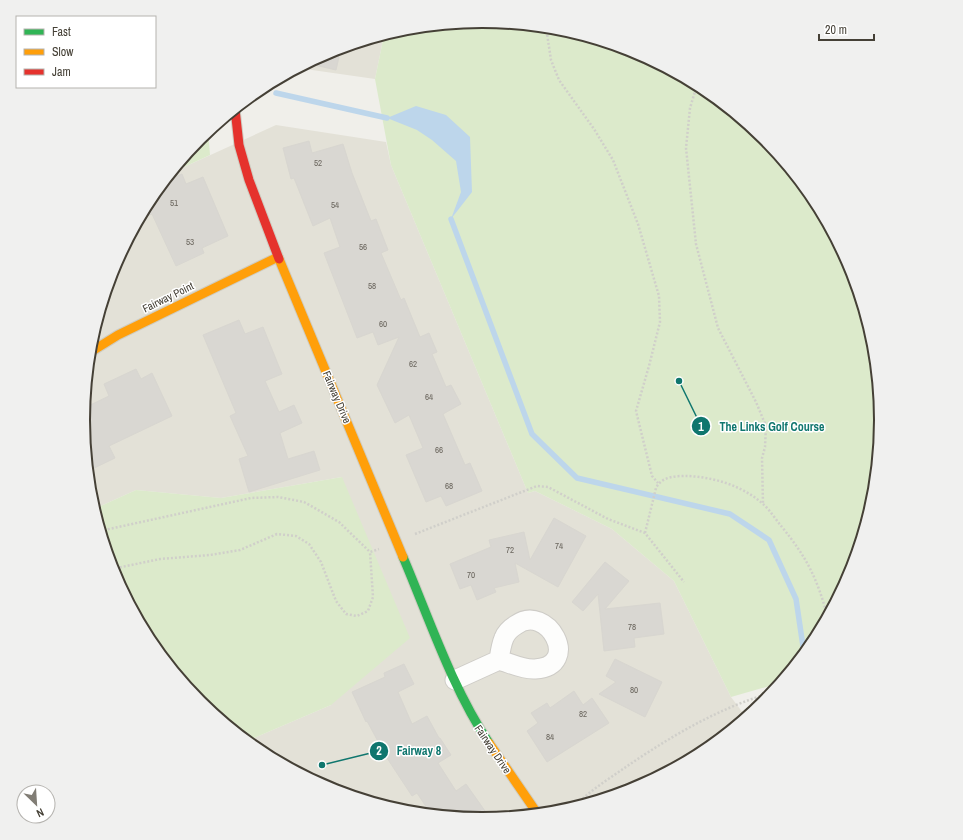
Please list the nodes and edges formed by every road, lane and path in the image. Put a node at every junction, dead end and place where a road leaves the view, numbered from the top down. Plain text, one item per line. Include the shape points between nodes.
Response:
1 (547, 34) edge
2 (695, 92) edge
3 (236, 115) edge
4 (278, 257) junction
5 (96, 348) edge
6 (658, 484) junction
7 (763, 504) junction
8 (645, 533) dead end
9 (370, 552) dead end
10 (118, 568) edge
11 (825, 608) edge
12 (499, 660) dead end
13 (455, 680) junction
14 (758, 698) edge
15 (581, 799) edge
16 (534, 809) edge

1 - 6 path via 551,60 559,80 613,160 638,224 659,296 660,322 636,411 652,476
2 - 7 path via 690,108 686,148 696,244 718,328 766,426 762,458
3 - 4 street, Fairway Drive via 239,145 249,180
4 - 5 street, Fairway Point via 118,335
4 - 13 street, Fairway Drive
6 - 7 path via 672,476 706,477 738,487
6 - 8 path
7 - 11 path via 808,562
9 - 10 path via 372,597 368,611 357,616 346,614 336,601 321,562 309,544 296,536 277,534 240,550 160,559
12 - 13 street
13 - 16 street, Fairway Drive via 473,719
14 - 15 path via 725,710 645,753

